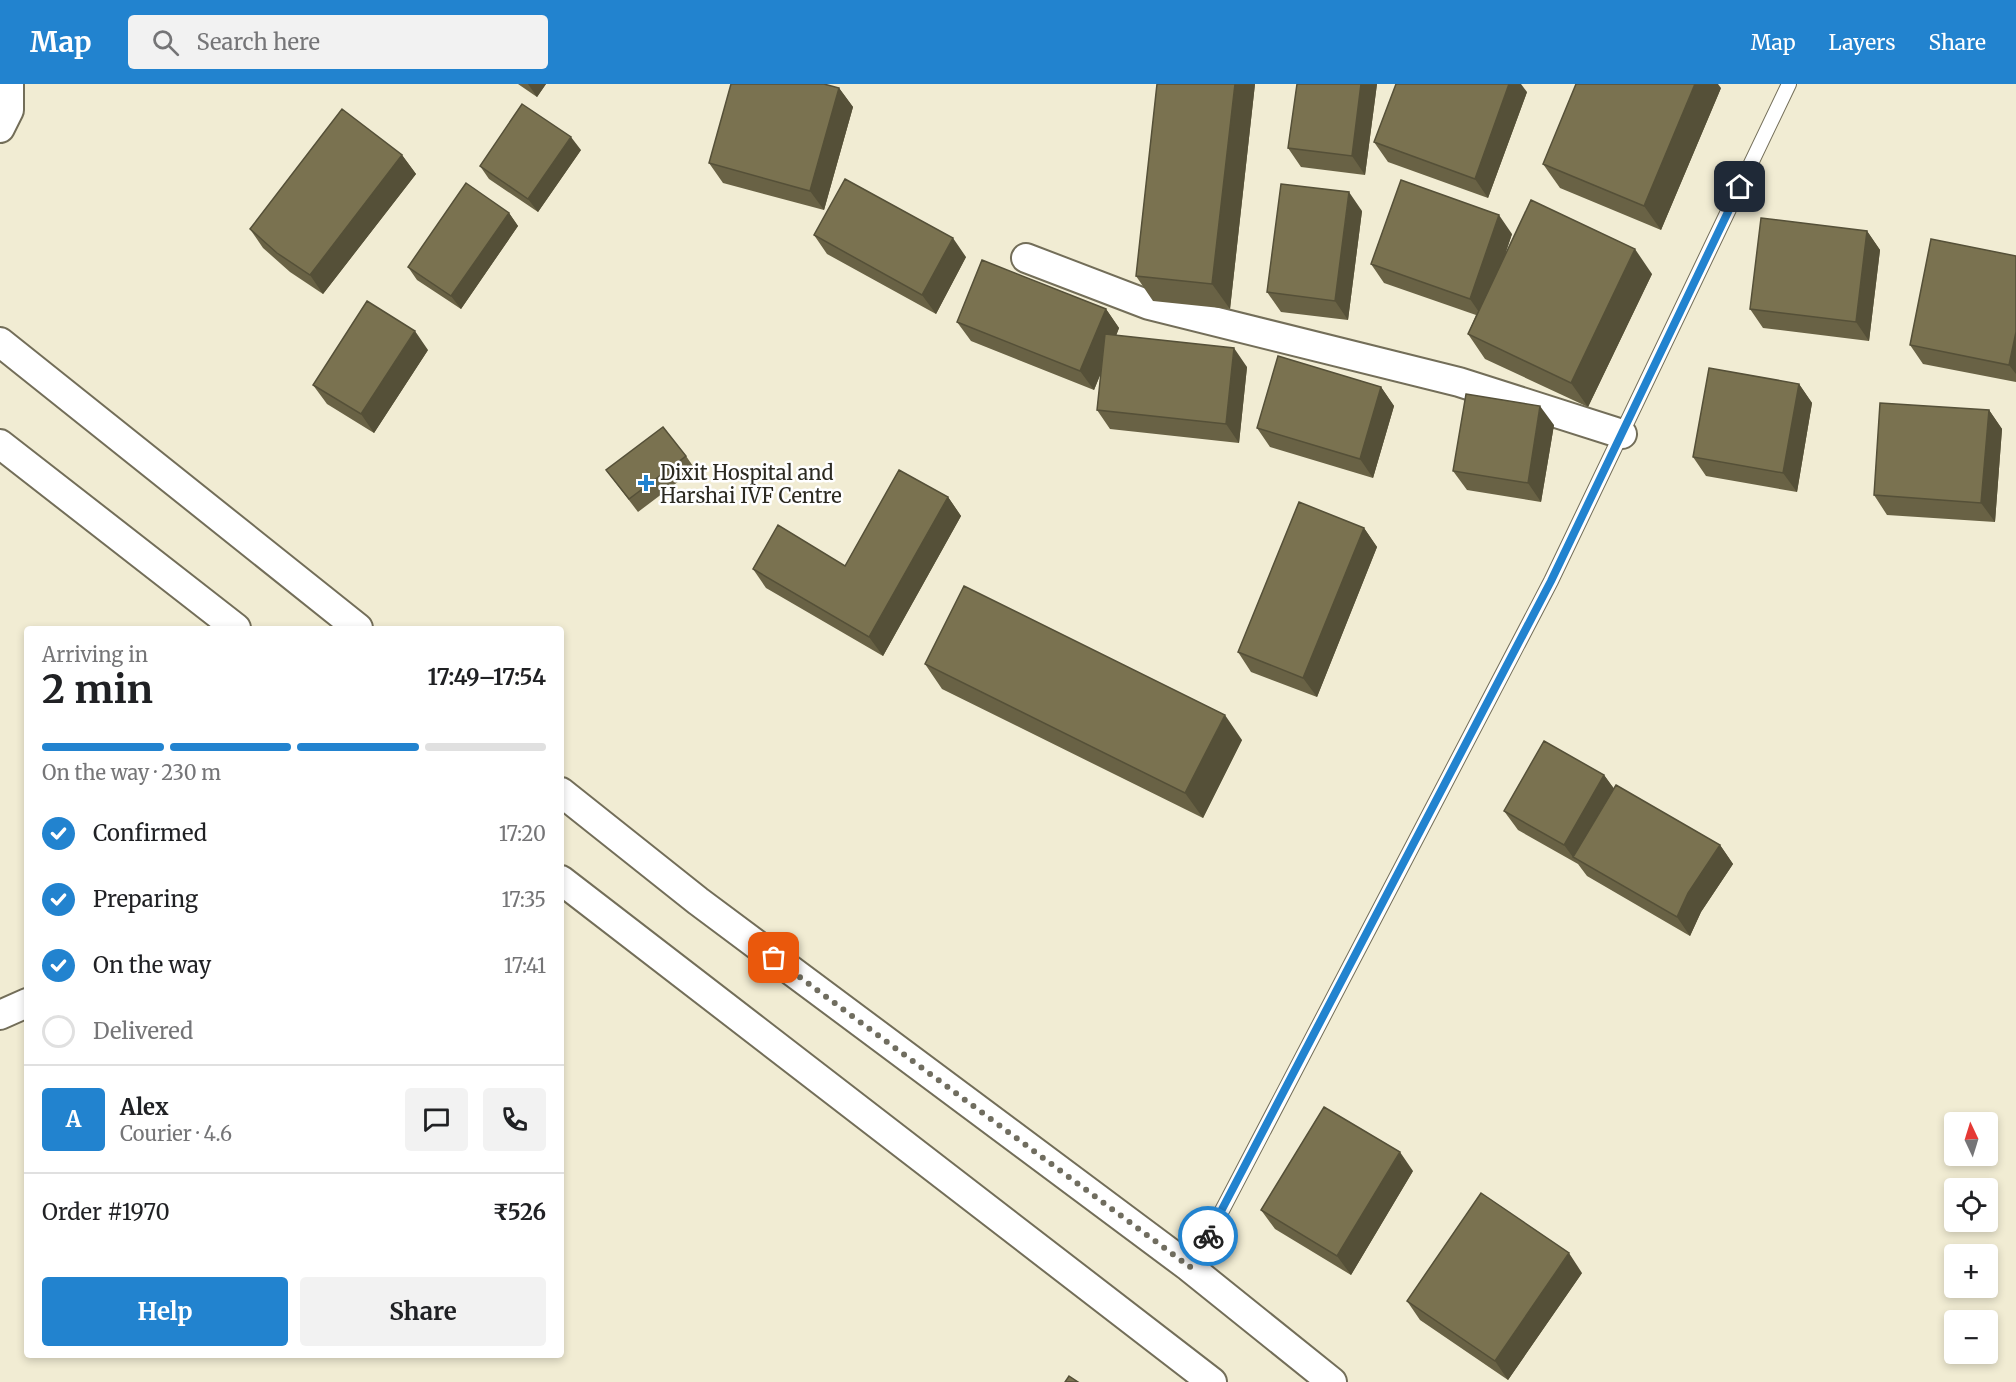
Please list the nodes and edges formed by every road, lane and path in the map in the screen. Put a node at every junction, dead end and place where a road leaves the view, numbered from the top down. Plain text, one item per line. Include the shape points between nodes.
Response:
1 (9, 84) edge
2 (1789, 84) edge
3 (0, 128) edge
4 (1026, 258) dead end
5 (0, 342) edge
6 (1622, 434) junction
7 (0, 444) edge
8 (233, 626) edge
9 (355, 626) edge
10 (564, 794) edge
11 (564, 882) edge
12 (24, 1004) edge
13 (0, 1015) edge
14 (1190, 1267) junction
15 (1212, 1382) edge
16 (1332, 1382) edge

1 - 3 street via 9,110
2 - 6 lane
4 - 6 street via 1149,305 1459,382
5 - 9 street
6 - 14 lane via 1551,581
7 - 8 street
10 - 14 street via 698,901
11 - 15 street
12 - 13 street
14 - 16 street

